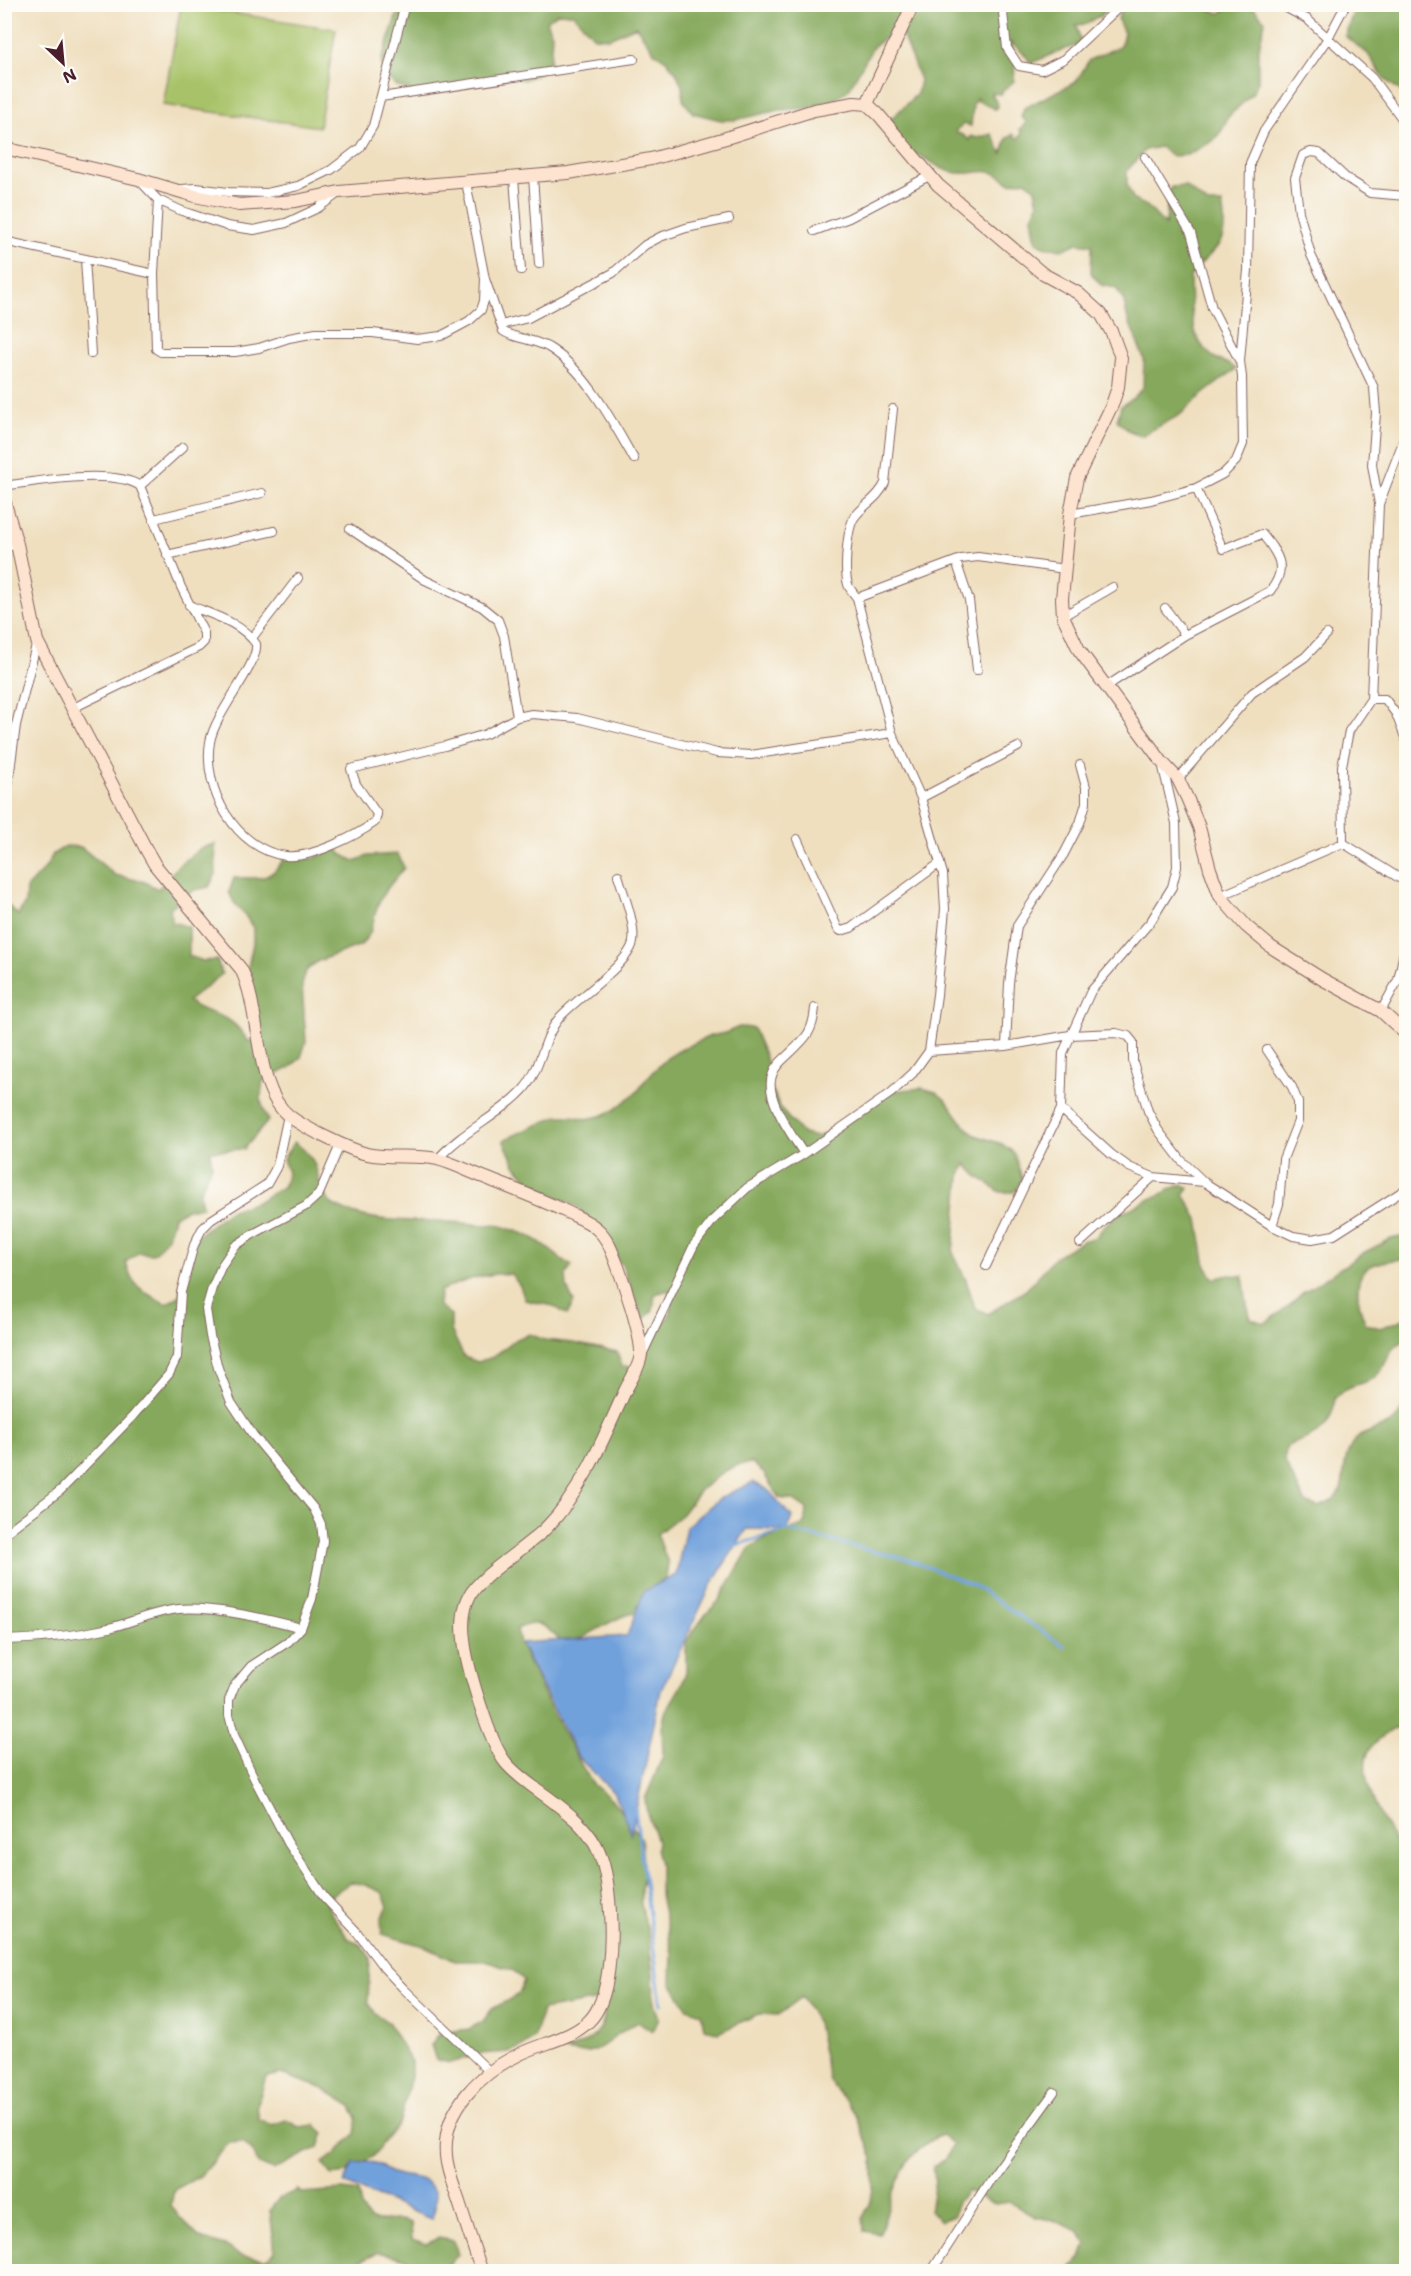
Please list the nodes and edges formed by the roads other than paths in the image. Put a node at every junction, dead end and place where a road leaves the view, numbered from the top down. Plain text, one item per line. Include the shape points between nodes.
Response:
1 (405, 4) edge
2 (913, 4) edge
3 (1002, 4) edge
4 (1125, 4) edge
5 (1279, 4) edge
6 (1346, 4) edge
7 (1328, 38) junction
8 (634, 59) dead end
9 (381, 97) junction
10 (867, 104) junction
11 (1407, 124) edge
12 (4, 148) edge
13 (1145, 157) dead end
14 (533, 176) junction
15 (928, 176) junction
16 (514, 178) junction
17 (138, 179) junction
18 (466, 182) junction
19 (176, 190) junction
20 (339, 192) junction
21 (1407, 196) edge
22 (158, 200) junction
23 (729, 219) dead end
24 (814, 231) dead end
25 (4, 241) edge
26 (85, 260) junction
27 (539, 264) dead end
28 (521, 270) dead end
29 (153, 274) junction
30 (485, 279) junction
31 (501, 325) junction
32 (91, 354) dead end
33 (1240, 361) junction
34 (893, 409) dead end
35 (1407, 434) edge
36 (183, 447) dead end
37 (634, 459) dead end
38 (4, 486) edge
39 (140, 486) junction
40 (1196, 488) junction
41 (262, 494) dead end
42 (4, 500) edge
43 (1379, 504) junction
44 (1070, 514) junction
45 (154, 519) junction
46 (350, 529) dead end
47 (274, 531) dead end
48 (17, 544) junction
49 (4, 548) edge
50 (167, 555) junction
51 (956, 561) junction
52 (1065, 568) junction
53 (298, 578) dead end
54 (1113, 587) dead end
55 (857, 598) junction
56 (189, 605) junction
57 (1165, 608) dead end
58 (1063, 616) junction
59 (1327, 634) dead end
60 (1185, 635) junction
61 (252, 638) junction
62 (37, 641) junction
63 (976, 670) dead end
64 (1107, 686) junction
65 (1371, 699) junction
66 (71, 709) junction
67 (517, 717) junction
68 (892, 733) junction
69 (1407, 740) edge
70 (1018, 747) dead end
71 (1162, 762) junction
72 (1080, 765) dead end
73 (1178, 780) junction
74 (921, 798) junction
75 (4, 817) edge
76 (797, 839) dead end
77 (1343, 843) junction
78 (940, 863) junction
79 (618, 875) dead end
80 (1405, 880) edge
81 (1220, 896) junction
82 (815, 1008) dead end
83 (1381, 1011) junction
84 (1407, 1034) edge
85 (1070, 1035) junction
86 (1006, 1046) junction
87 (1267, 1050) dead end
88 (929, 1051) junction
89 (1061, 1109) junction
90 (288, 1115) junction
91 (340, 1145) junction
92 (804, 1154) junction
93 (438, 1159) junction
94 (1152, 1177) junction
95 (1204, 1182) junction
96 (1407, 1189) edge
97 (1272, 1226) junction
98 (1080, 1243) dead end
99 (986, 1266) dead end
100 (642, 1355) junction
101 (4, 1534) edge
102 (301, 1628) junction
103 (4, 1640) edge
104 (490, 2072) junction
105 (1054, 2092) dead end
106 (482, 2271) edge
107 (931, 2271) edge

1 - 9 street
2 - 10 street
3 - 4 street via 1007,48 1019,66 1042,70 1064,59
5 - 7 street via 1307,19
6 - 7 street
7 - 11 street via 1372,78
7 - 33 street via 1264,131 1250,163 1248,270
8 - 9 street
9 - 19 street via 373,126 360,148 331,170 298,186 267,193
10 - 14 street via 814,110 651,159
10 - 15 street
12 - 17 street
13 - 33 street via 1191,233 1212,308
14 - 16 street
14 - 27 street
15 - 24 street via 849,218
15 - 44 street via 1043,274 1078,293 1101,314 1112,333 1121,358 1118,387 1077,478
16 - 18 street
16 - 28 street
17 - 19 street
17 - 22 street
18 - 20 street
18 - 30 street
19 - 20 street via 239,206
20 - 22 street via 318,208 286,223 254,230 227,226
21 - 43 street via 1370,193 1319,153 1303,155 1295,178 1299,212 1311,255 1374,388 1372,465
22 - 29 street
23 - 31 street via 660,237 613,273 528,318
25 - 26 street
26 - 29 street
26 - 32 street
29 - 30 street via 156,349 167,353 234,352 316,333 373,333 417,339 441,336 481,310
30 - 31 street
31 - 37 street via 508,334 551,349 572,369 593,391
33 - 40 street via 1243,444 1236,461 1223,474
34 - 55 street via 885,483 881,493 856,516 849,534 847,578
35 - 43 street
36 - 39 street
38 - 39 street via 54,478 128,480
39 - 45 street
40 - 44 street
40 - 60 street via 1223,549 1262,534 1279,555 1280,571 1278,582 1270,591
41 - 45 street
42 - 48 street
43 - 65 street
44 - 52 street
45 - 50 street
46 - 67 street via 425,580 482,607 498,620
47 - 50 street
48 - 49 street
48 - 62 street
50 - 56 street
51 - 52 street via 978,557
51 - 55 street
51 - 63 street via 969,600
52 - 58 street
53 - 61 street
54 - 58 street
55 - 68 street
56 - 61 street via 234,624
56 - 66 street via 204,633 204,642 199,647
57 - 60 street
58 - 64 street via 1079,650
59 - 73 street via 1305,657 1252,693
60 - 64 street
61 - 67 street via 257,649 254,660 223,708 210,741 209,774 220,804 237,829 249,841 286,856 304,855 375,822 376,814 351,769 486,734
62 - 66 street
62 - 75 street via 16,725
64 - 71 street
65 - 69 street via 1385,699
65 - 77 street via 1349,731 1342,766
66 - 90 street via 155,865 241,969 249,985 267,1086
67 - 68 street via 532,714 577,718 717,753 751,755
68 - 74 street
70 - 74 street
71 - 73 street
71 - 85 street via 1176,823 1178,867 1172,887 1151,921 1091,992
72 - 86 street via 1086,803 1080,823 1017,926
73 - 81 street via 1199,827
74 - 78 street
76 - 78 street via 841,931 851,928
77 - 80 street
77 - 81 street
78 - 88 street via 945,909
79 - 93 street via 631,923 633,942 628,952 560,1017 524,1089
80 - 83 street via 1404,952 1398,980
81 - 83 street via 1271,947
82 - 92 street via 812,1030 780,1062 770,1084 786,1127
83 - 84 street
85 - 86 street
85 - 89 street via 1063,1053
85 - 95 street via 1116,1033 1131,1038 1133,1062 1148,1111 1181,1160
86 - 88 street
87 - 97 street via 1298,1102 1298,1121 1283,1159 1279,1204
88 - 92 street via 891,1093
89 - 94 street via 1111,1154
89 - 99 street
90 - 91 street
90 - 101 street via 277,1166 267,1184 212,1220 194,1245 181,1292 177,1357 169,1374 61,1490
91 - 93 street via 369,1154
91 - 102 street via 319,1194 306,1206 235,1246 222,1265 206,1309 215,1357 231,1402 314,1509 321,1524 323,1542 312,1599
92 - 100 street via 747,1188 714,1219 694,1245
93 - 100 street via 553,1205 599,1230 619,1269
94 - 95 street
94 - 98 street
95 - 97 street
96 - 97 street via 1334,1235 1312,1239 1293,1236
100 - 104 street via 569,1501 547,1527 479,1583 469,1597 464,1616 467,1658 498,1750 521,1777 575,1818 593,1839 604,1863 610,1915 608,1977 591,2020 574,2032 516,2055
102 - 103 street via 231,1613 182,1609 83,1633
102 - 104 street via 288,1642 251,1666 235,1685 229,1700 234,1735 288,1843 324,1898 404,1989
104 - 106 street via 461,2100 452,2115 445,2152
105 - 107 street

